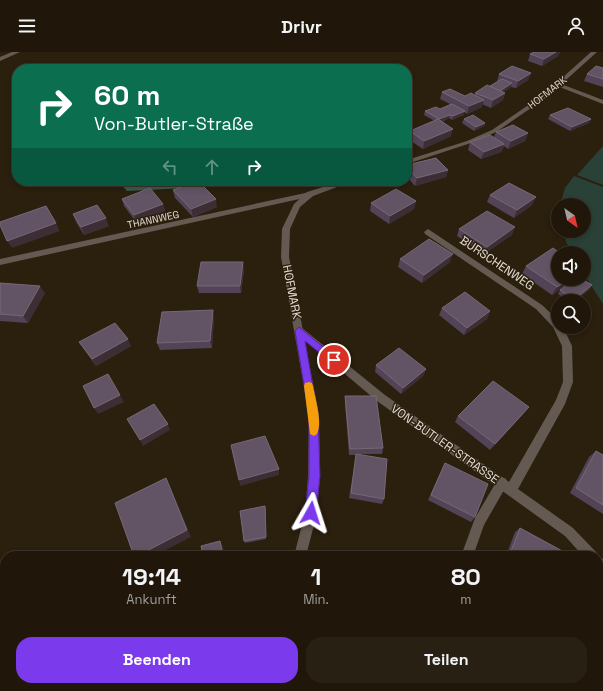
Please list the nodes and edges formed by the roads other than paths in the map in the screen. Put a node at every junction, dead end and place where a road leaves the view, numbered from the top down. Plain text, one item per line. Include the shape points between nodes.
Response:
1 (17, 52) edge
2 (594, 52) edge
3 (0, 58) edge
4 (559, 85) junction
5 (603, 102) edge
6 (412, 160) edge
7 (334, 186) edge
8 (310, 194) junction
9 (428, 232) dead end
10 (0, 262) edge
11 (299, 331) junction
12 (506, 487) junction
13 (301, 551) edge
14 (469, 551) edge
15 (587, 551) edge

1 - 3 street
2 - 4 street, HOFMARK
4 - 5 street
4 - 6 street, HOFMARK via 494,130 469,142
7 - 8 street, HOFMARK
8 - 10 street, THANNWEG
8 - 11 street, HOFMARK via 297,206 286,229 285,257
9 - 12 street, BURSCHENWEG via 539,307 556,325 567,346 568,382 561,401
11 - 12 street, VON-BUTLER-STRASSE via 381,398
11 - 13 street, HOFMARK via 314,415 311,513
12 - 14 street, BURSCHENWEG via 479,522
12 - 15 street, VON-BUTLER-STRASSE via 569,532

